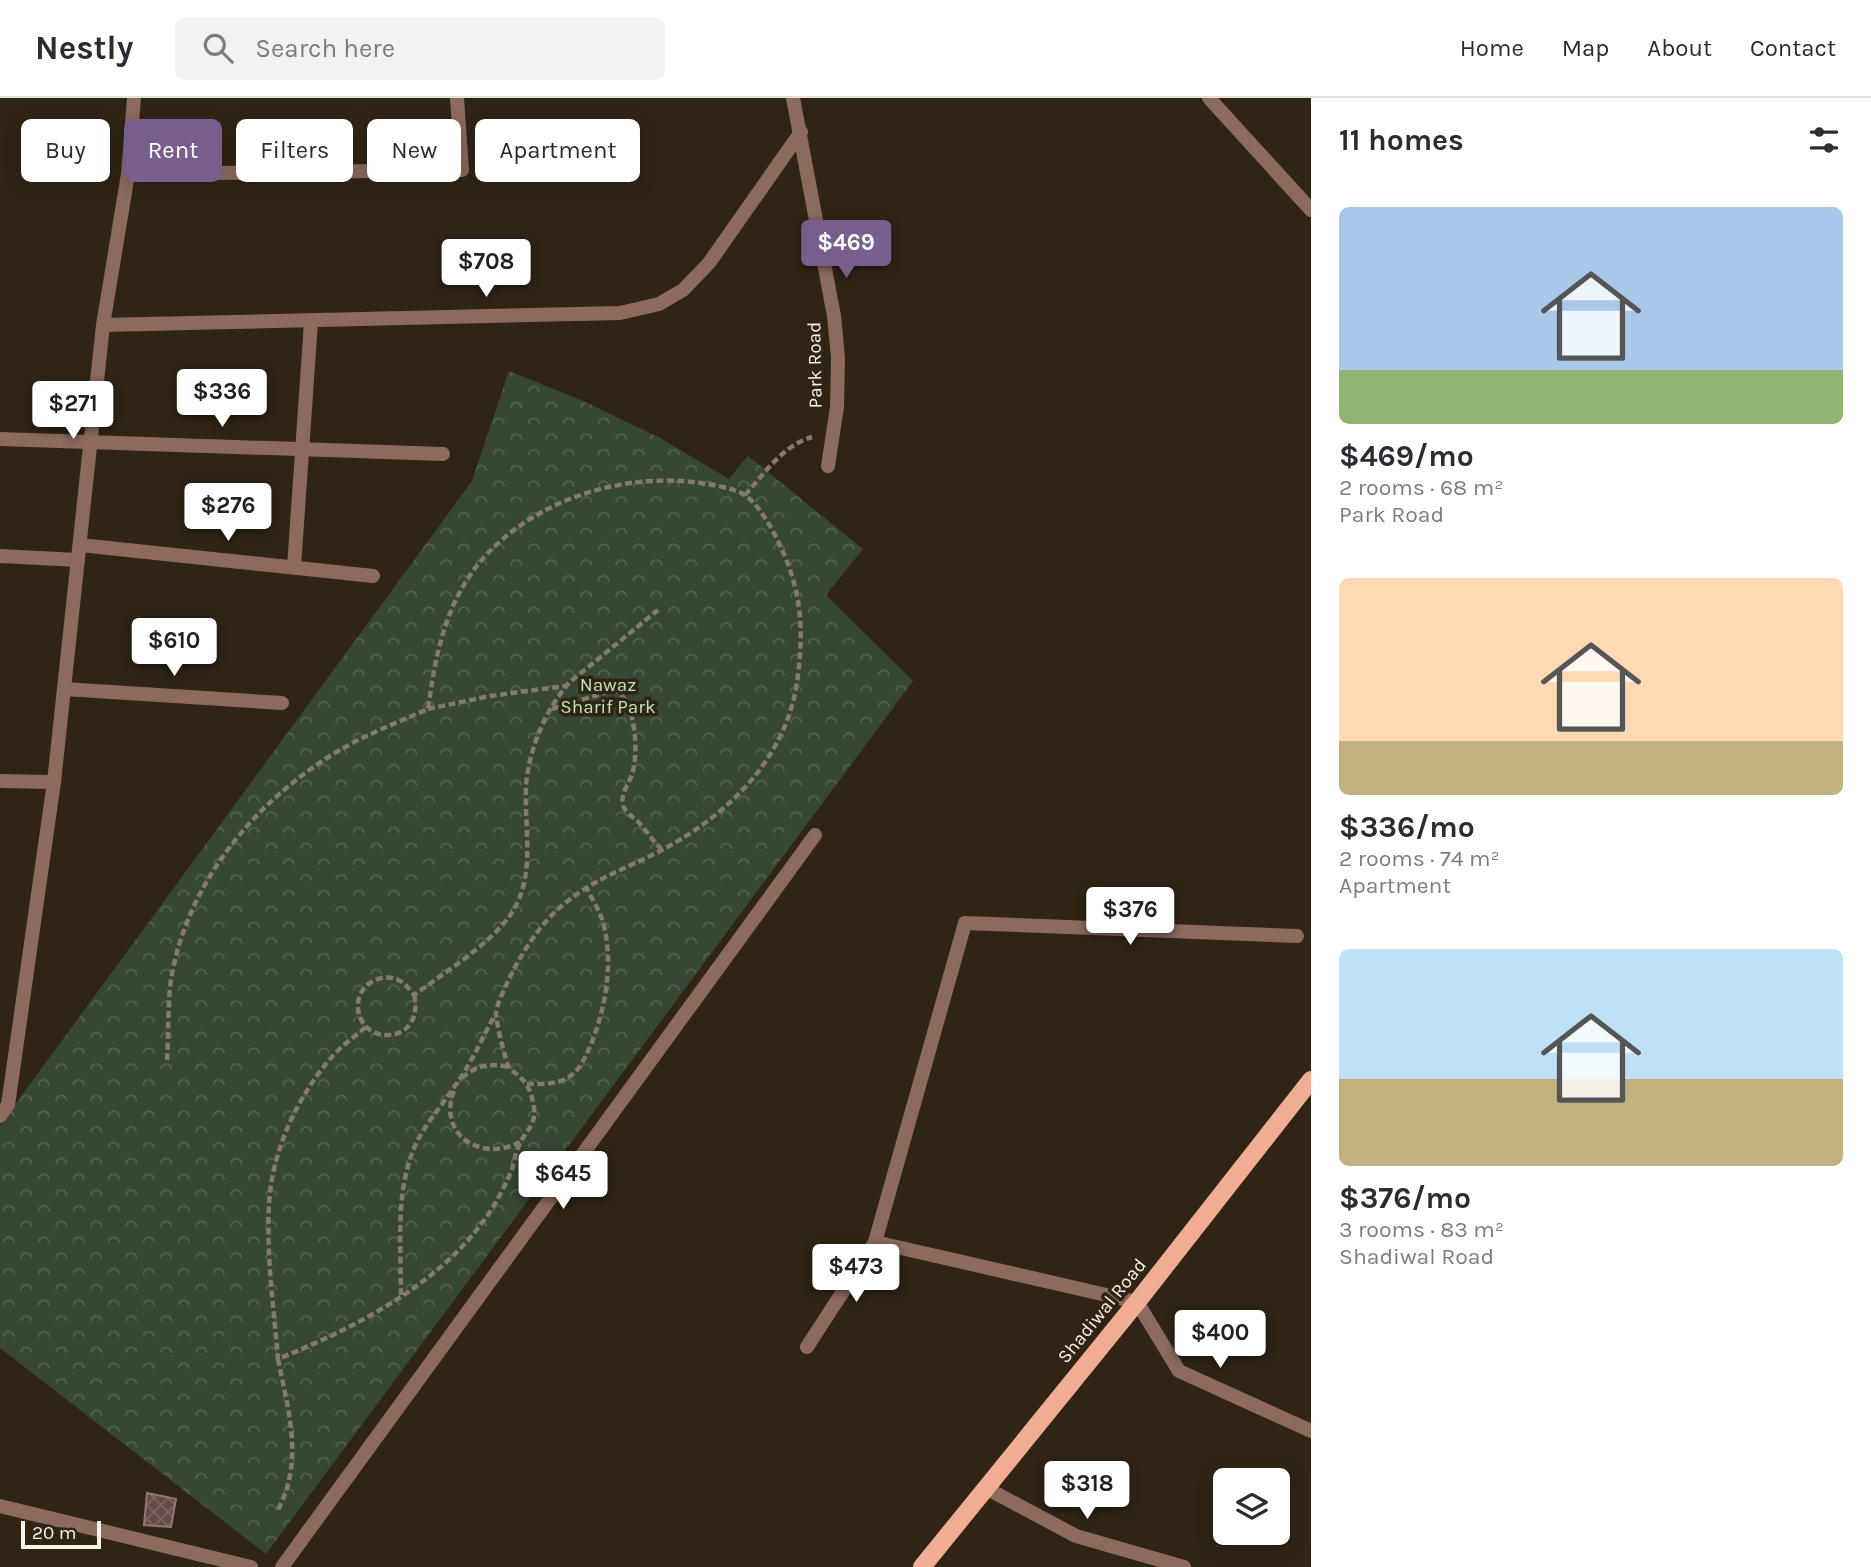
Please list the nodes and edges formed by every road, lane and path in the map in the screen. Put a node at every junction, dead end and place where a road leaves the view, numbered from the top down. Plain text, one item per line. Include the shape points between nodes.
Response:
1 (134, 98) edge
2 (457, 98) edge
3 (793, 98) edge
4 (1209, 98) edge
5 (132, 119) edge
6 (801, 132) junction
7 (222, 173) edge
8 (127, 182) edge
9 (1311, 210) edge
10 (311, 321) junction
11 (103, 325) junction
12 (833, 433) junction
13 (0, 439) edge
14 (90, 442) junction
15 (303, 449) junction
16 (443, 454) dead end
17 (828, 466) dead end
18 (745, 495) junction
19 (80, 545) junction
20 (0, 556) edge
21 (78, 560) junction
22 (294, 567) junction
23 (373, 576) dead end
24 (658, 610) dead end
25 (565, 687) junction
26 (64, 689) junction
27 (282, 702) dead end
28 (428, 709) junction
29 (551, 709) junction
30 (0, 781) edge
31 (54, 782) junction
32 (815, 835) dead end
33 (662, 850) junction
34 (586, 887) junction
35 (1297, 936) dead end
36 (414, 995) junction
37 (495, 1015) junction
38 (366, 1027) junction
39 (167, 1060) dead end
40 (509, 1068) junction
41 (1311, 1080) edge
42 (527, 1084) junction
43 (456, 1085) junction
44 (0, 1116) edge
45 (520, 1142) junction
46 (875, 1242) junction
47 (401, 1296) junction
48 (1137, 1302) junction
49 (807, 1347) dead end
50 (278, 1359) junction
51 (1311, 1431) edge
52 (986, 1488) junction
53 (0, 1506) edge
54 (278, 1510) dead end
55 (248, 1567) edge
56 (282, 1567) edge
57 (922, 1567) edge
58 (1184, 1567) edge

1 - 5 street
2 - 7 street via 461,170
3 - 6 street, Park Road
4 - 9 street
6 - 10 street via 709,263 683,290 659,304 620,313
6 - 12 street, Park Road via 834,316 838,358
8 - 11 street
10 - 11 street
10 - 15 street
11 - 14 street
12 - 17 street, Park Road
12 - 18 path via 786,449
13 - 14 street
14 - 15 street
14 - 19 street
15 - 16 street
15 - 22 street
18 - 28 path via 710,484 637,482 589,492 518,527 486,555 447,617
18 - 33 path via 773,532 796,590 802,639 796,694 781,736 760,771 732,802
19 - 21 street
19 - 22 street
20 - 21 street
21 - 26 street
22 - 23 street
24 - 25 path
25 - 28 path
25 - 29 path
26 - 27 street
26 - 31 street
28 - 39 path via 327,758 250,821 221,858 181,939 172,976
29 - 33 path via 620,692 634,719 634,764 623,805
29 - 36 path via 536,742 526,785 529,850 519,899 493,935
30 - 31 street
31 - 44 street via 8,1105
32 - 56 street
33 - 34 path
34 - 37 path via 541,928 523,953
34 - 42 path via 607,940 608,984 601,1018 577,1071 557,1082
35 - 46 street via 965,923
36 - 38 path via 416,1013 405,1030 384,1035
36 - 38 path via 398,979 374,980 359,998 358,1009
37 - 40 path
37 - 43 path
38 - 50 path via 312,1082 291,1119 276,1161 269,1203
40 - 42 path
40 - 43 path via 485,1065
41 - 48 main road, Shadiwal Road
42 - 45 path via 534,1120
43 - 45 path via 451,1117 469,1143 500,1150
43 - 47 path via 415,1147 405,1181
45 - 47 path via 501,1192 474,1233 443,1266
46 - 48 street
46 - 49 street
47 - 50 path via 329,1338
48 - 51 street via 1179,1371
48 - 52 main road, Shadiwal Road
50 - 54 path via 293,1443 288,1485
52 - 57 main road, Shadiwal Road
52 - 58 street via 1076,1536
53 - 55 street

